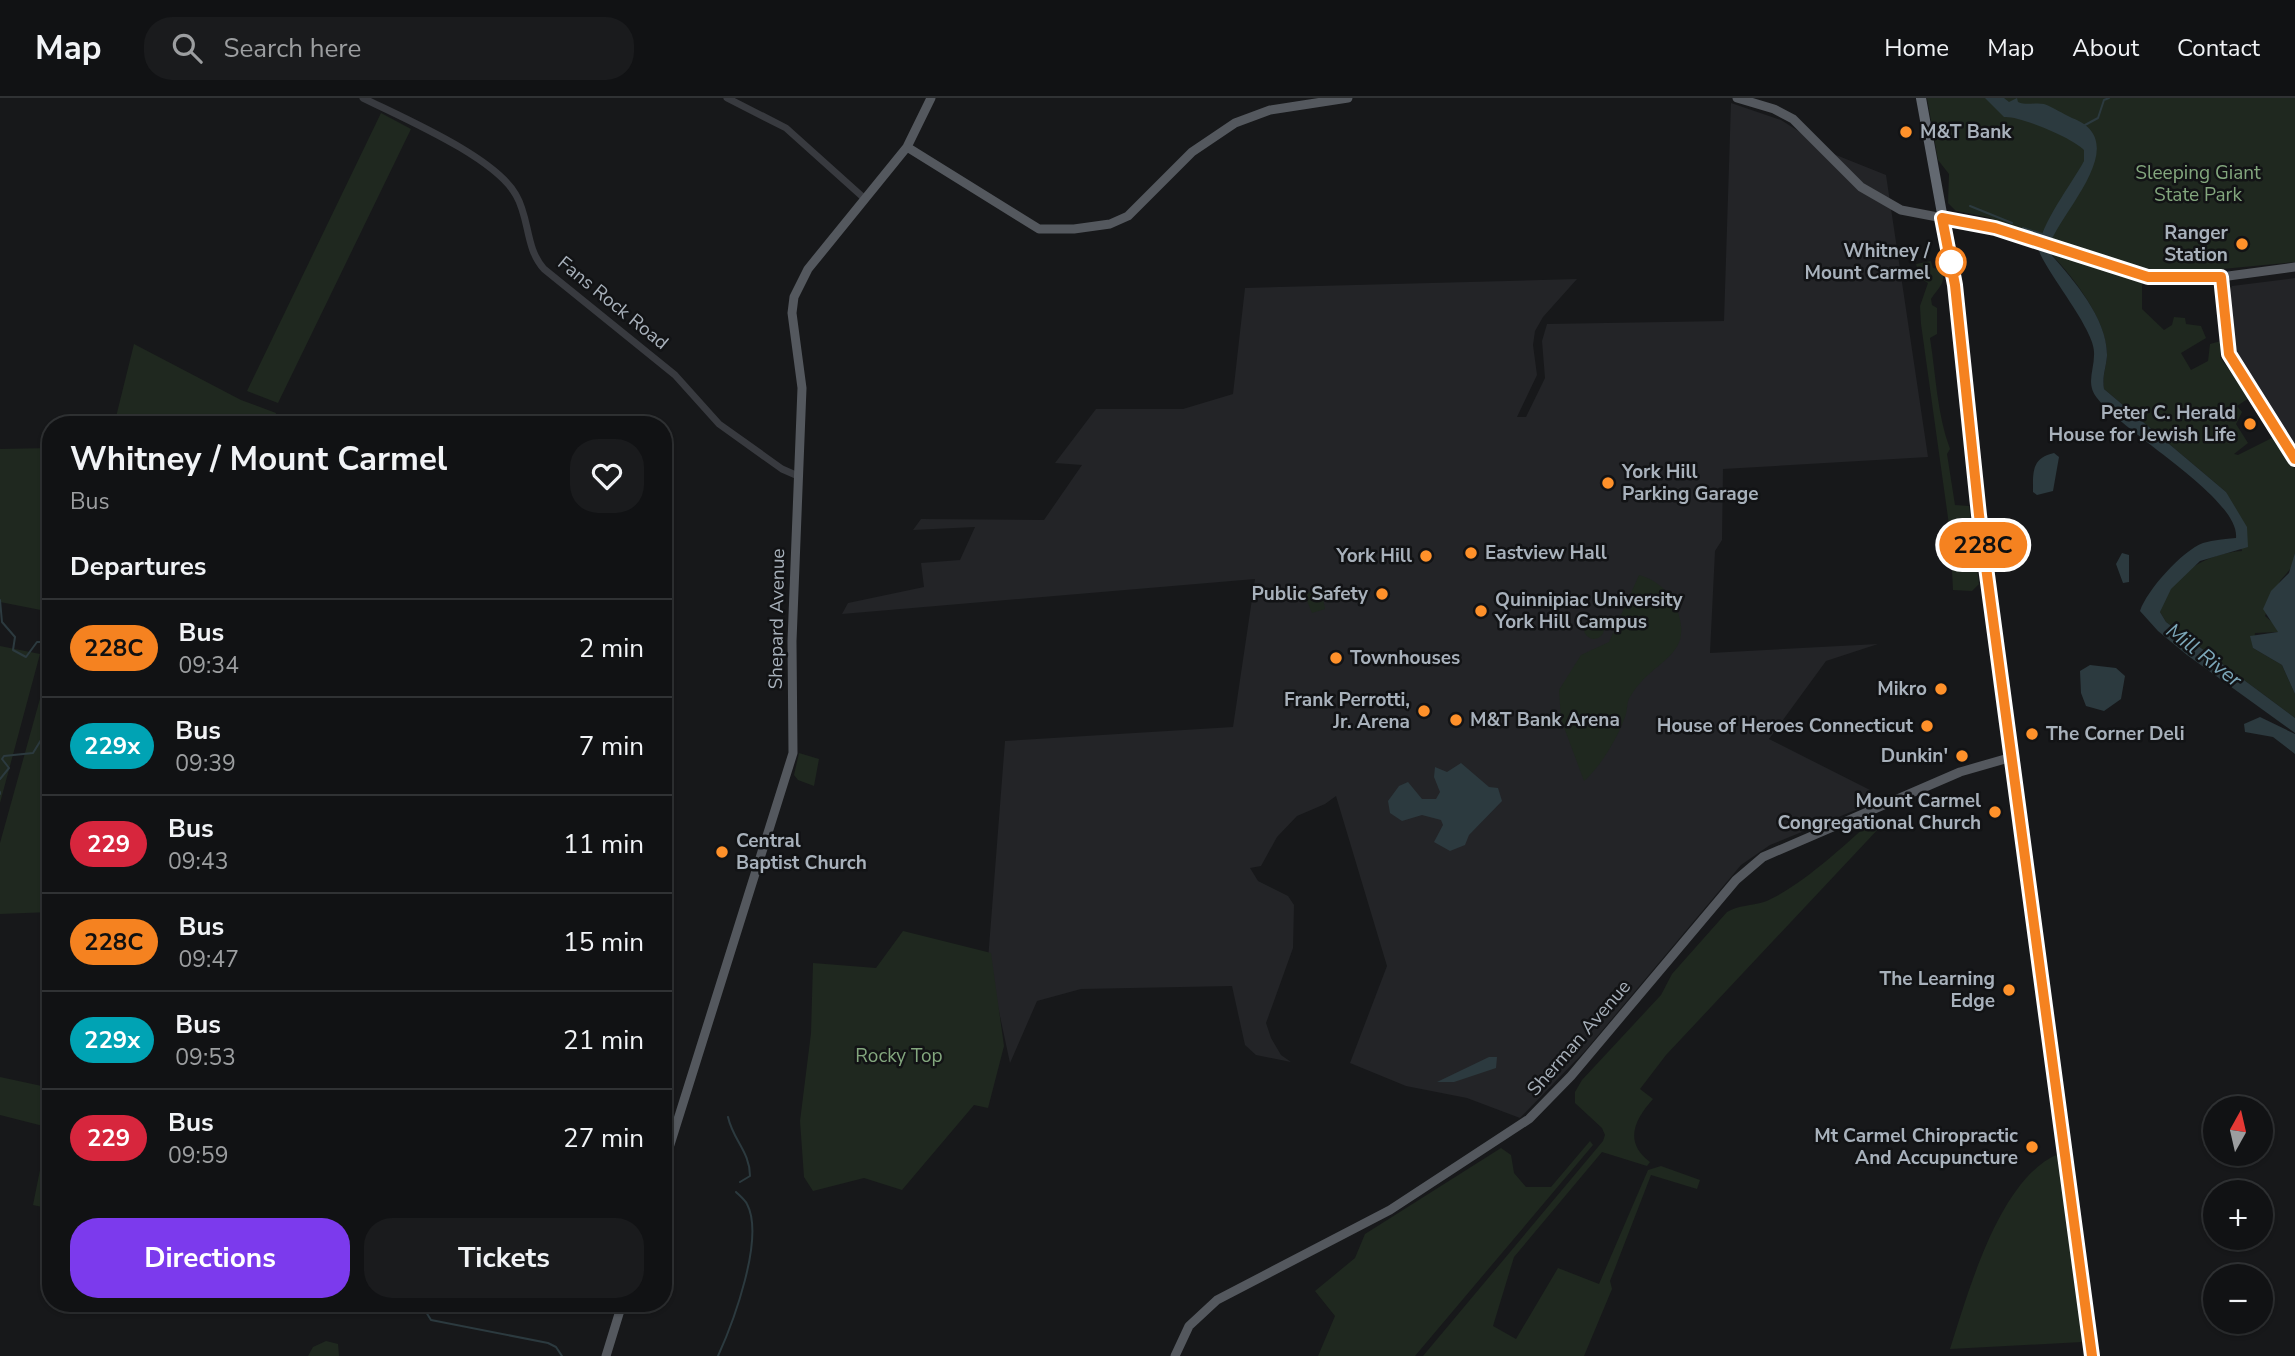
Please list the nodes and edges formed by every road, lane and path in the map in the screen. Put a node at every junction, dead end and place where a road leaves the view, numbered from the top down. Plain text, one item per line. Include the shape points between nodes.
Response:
1 (363, 98) edge
2 (727, 98) edge
3 (931, 98) edge
4 (1348, 98) edge
5 (1737, 98) edge
6 (1921, 98) edge
7 (907, 148) junction
8 (865, 199) junction
9 (1942, 218) junction
10 (2295, 267) edge
11 (798, 476) junction
12 (2012, 757) junction
13 (672, 1138) edge
14 (620, 1312) edge
15 (606, 1356) edge
16 (1175, 1356) edge
17 (2092, 1356) edge

1 - 11 street, Fans Rock Road via 496,170 518,197 533,254 544,269 676,375 719,424
2 - 8 street via 786,128
3 - 7 main road, Shepard Avenue
4 - 7 main road via 1246,118 1192,152 1128,216 1110,224 1074,229 1039,229
5 - 9 main road via 1793,119 1879,200 1901,210
6 - 9 highway
7 - 8 main road, Shepard Avenue
8 - 11 main road, Shepard Avenue via 803,277 794,297 792,313 802,371
9 - 10 main road via 1995,228 2158,278 2221,277
9 - 12 highway via 1955,285 1979,515
11 - 13 main road, Shepard Avenue via 793,753
12 - 16 main road, Sherman Avenue via 1986,762 1777,849 1745,871 1572,1076 1529,1119 1381,1215 1217,1300 1189,1326
12 - 17 highway
14 - 15 main road

